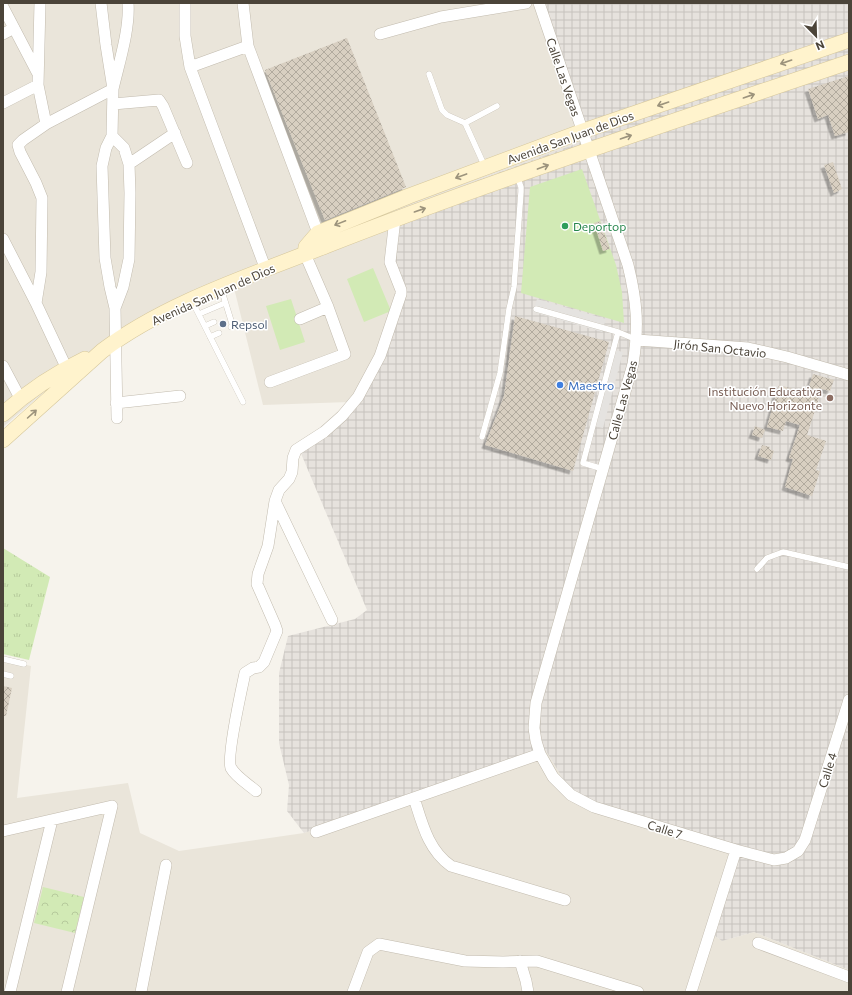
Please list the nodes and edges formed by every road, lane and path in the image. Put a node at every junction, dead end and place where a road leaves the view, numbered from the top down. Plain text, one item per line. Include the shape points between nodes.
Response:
1 (40, 3) edge
2 (101, 3) edge
3 (128, 3) edge
4 (185, 3) edge
5 (243, 3) edge
6 (526, 3) edge
7 (539, 3) edge
8 (3, 7) edge
9 (14, 28) junction
10 (3, 34) edge
11 (380, 34) dead end
12 (849, 40) edge
13 (248, 46) junction
14 (849, 62) edge
15 (190, 67) junction
16 (38, 74) junction
17 (429, 74) dead end
18 (38, 85) junction
19 (113, 89) junction
20 (3, 103) edge
21 (113, 104) junction
22 (497, 106) dead end
23 (465, 123) junction
24 (46, 124) junction
25 (583, 131) junction
26 (175, 133) junction
27 (112, 136) junction
28 (589, 150) junction
29 (187, 162) dead end
30 (129, 164) junction
31 (485, 167) junction
32 (517, 176) junction
33 (395, 219) junction
34 (318, 233) junction
35 (3, 239) edge
36 (305, 254) junction
37 (266, 270) junction
38 (220, 288) junction
39 (192, 300) junction
40 (36, 303) junction
41 (225, 303) junction
42 (328, 307) junction
43 (115, 308) junction
44 (536, 309) dead end
45 (199, 314) junction
46 (300, 319) dead end
47 (214, 322) dead end
48 (205, 326) junction
49 (231, 327) dead end
50 (618, 332) junction
51 (219, 333) dead end
52 (210, 337) junction
53 (637, 340) junction
54 (116, 341) junction
55 (102, 352) junction
56 (3, 366) edge
57 (67, 369) junction
58 (849, 375) edge
59 (270, 382) dead end
60 (180, 396) dead end
61 (20, 398) junction
62 (243, 402) dead end
63 (116, 403) junction
64 (3, 414) edge
65 (116, 418) dead end
66 (482, 437) dead end
67 (3, 440) edge
68 (603, 469) junction
69 (275, 501) junction
70 (849, 567) edge
71 (757, 569) dead end
72 (332, 620) dead end
73 (3, 659) edge
74 (24, 664) dead end
75 (3, 674) edge
76 (11, 676) dead end
77 (849, 700) edge
78 (540, 754) junction
79 (256, 791) dead end
80 (414, 798) junction
81 (52, 820) junction
82 (3, 831) edge
83 (316, 832) dead end
84 (806, 840) joint
85 (736, 850) junction
86 (166, 866) dead end
87 (565, 900) dead end
88 (758, 942) dead end
89 (520, 962) junction
90 (849, 977) edge
91 (356, 990) edge
92 (10, 992) edge
93 (67, 992) edge
94 (141, 992) edge
95 (528, 992) edge
96 (638, 992) edge
97 (692, 992) edge

1 - 16 street
2 - 19 street
3 - 19 street
4 - 15 street via 185,36
5 - 13 street
6 - 11 street via 441,17
7 - 25 street, Calle Las Vegas
8 - 9 street
9 - 10 street
9 - 16 street
12 -> 25 main road, Avenida San Juan de Dios
13 - 15 street
13 - 34 street
28 -> 14 main road, Avenida San Juan de Dios
15 - 37 street
16 - 18 street
17 - 23 lane via 442,110
18 - 20 street
18 - 24 street
19 - 21 street
19 - 24 street
21 - 26 street via 158,100
21 - 27 street
22 - 23 lane
23 - 31 lane
24 - 40 street via 18,145 42,198 41,272
25 - 28 street, Calle Las Vegas
25 - 31 main road, Avenida San Juan de Dios
26 - 29 street
26 - 30 street
27 - 30 street via 124,148
27 - 43 street via 102,166 103,228 105,258
32 -> 28 main road, Avenida San Juan de Dios
28 - 53 street, Calle Las Vegas via 632,279 637,311
30 - 43 street via 129,259
31 -> 34 main road, Avenida San Juan de Dios
33 -> 32 main road, Avenida San Juan de Dios
32 - 66 lane via 521,192 514,287 500,373
33 - 36 main road, Avenida San Juan de Dios
33 - 69 street via 390,262 401,294 380,356 358,397 342,416 324,432 296,450 289,480 279,490
34 - 36 main road, Avenida San Juan de Dios via 306,247
35 - 40 street
36 - 37 main road, Avenida San Juan de Dios
36 - 42 street
37 - 38 main road, Avenida San Juan de Dios
38 - 39 main road, Avenida San Juan de Dios
38 - 41 lane
39 - 45 lane
39 - 54 main road, Avenida San Juan de Dios via 158,316
40 - 57 street
41 - 45 lane
41 - 49 lane via 233,326
42 - 46 street
42 - 59 street via 345,354
43 - 54 street
44 - 50 lane
45 - 48 lane
47 - 48 lane
48 - 52 lane
50 - 53 lane
50 - 68 lane via 583,463
51 - 52 lane
52 - 62 lane
53 - 58 street, Jirón San Octavio via 748,348
53 - 68 street, Calle Las Vegas via 633,364
54 - 55 main road, Avenida San Juan de Dios
54 - 63 street
55 - 57 main road, Avenida San Juan de Dios
67 -> 55 main road, Avenida San Juan de Dios
56 - 61 street
57 - 61 main road, Avenida San Juan de Dios
60 - 63 street
61 - 64 main road, Avenida San Juan de Dios
63 - 65 street
68 - 78 street, Calle Las Vegas via 536,703 534,728
69 - 72 street
69 - 79 street via 268,546 257,584 277,631 264,662 245,673 229,764 234,772
70 - 71 lane via 783,552 767,558
73 - 74 lane
75 - 76 lane
77 - 84 street, Calle 4
78 - 80 street
78 - 85 street, Calle 7 via 553,777 571,795 594,807
80 - 83 street
80 - 87 street via 430,842 442,859 451,866
81 - 82 street
81 - 92 street
81 - 93 street via 112,806
84 - 85 street, Calle 7 via 798,851 786,858 774,860
85 - 97 street
86 - 94 street
88 - 90 street
89 - 91 street via 465,961 379,944 368,952
89 - 95 street
89 - 96 street via 537,961

